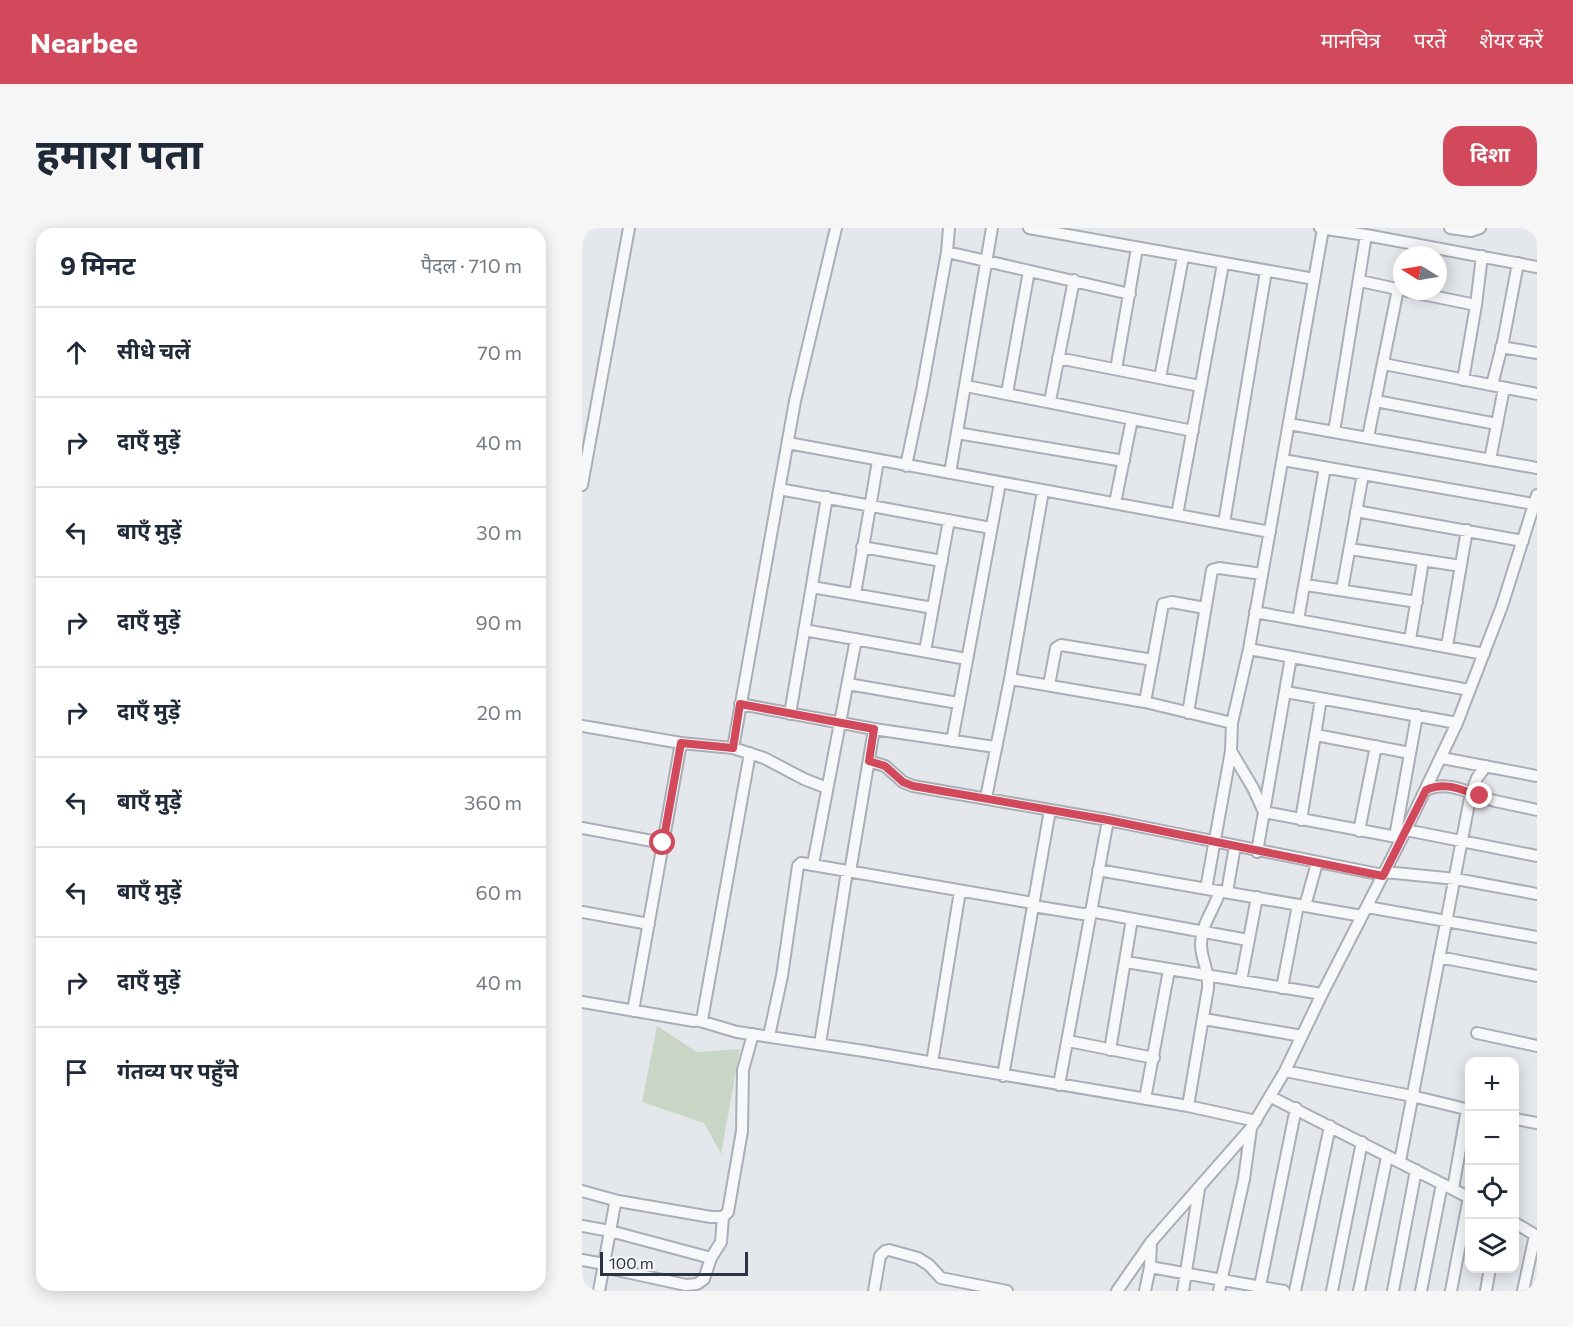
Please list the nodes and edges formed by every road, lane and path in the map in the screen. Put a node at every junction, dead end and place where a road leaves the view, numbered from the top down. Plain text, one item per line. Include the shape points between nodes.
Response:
1 (629, 228) edge
2 (836, 228) edge
3 (949, 228) edge
4 (992, 228) edge
5 (1029, 228) edge
6 (1322, 228) edge
7 (1450, 228) edge
8 (1480, 228) edge
9 (1366, 235) junction
10 (1137, 248) junction
11 (947, 252) junction
12 (1482, 256) junction
13 (1183, 257) junction
14 (988, 261) junction
15 (1518, 262) junction
16 (1223, 264) junction
17 (1537, 267) edge
18 (1029, 271) junction
19 (1266, 271) junction
20 (1314, 279) junction
21 (1074, 280) junction
22 (1359, 281) junction
23 (1393, 288) edge
24 (1130, 294) junction
25 (1400, 300) edge
26 (1447, 300) edge
27 (1476, 306) junction
28 (1502, 347) junction
29 (1537, 353) edge
30 (1058, 358) junction
31 (1384, 364) junction
32 (1116, 369) junction
33 (1160, 378) junction
34 (1463, 380) junction
35 (1491, 385) junction
36 (966, 386) junction
37 (1200, 386) junction
38 (1504, 388) junction
39 (1006, 393) junction
40 (1537, 394) edge
41 (1050, 401) junction
42 (1376, 401) junction
43 (1132, 419) junction
44 (1289, 424) junction
45 (1497, 424) junction
46 (1192, 430) junction
47 (1334, 432) junction
48 (957, 433) junction
49 (1368, 438) junction
50 (788, 443) junction
51 (1282, 460) junction
52 (1490, 460) junction
53 (878, 461) junction
54 (1124, 461) junction
55 (906, 466) junction
56 (1325, 467) junction
57 (1537, 468) edge
58 (950, 473) junction
59 (1363, 474) junction
60 (1000, 483) junction
61 (582, 485) edge
62 (779, 489) junction
63 (1043, 491) junction
64 (827, 497) junction
65 (1535, 500) edge
66 (1115, 503) junction
67 (870, 505) junction
68 (1356, 511) junction
69 (1177, 515) junction
70 (949, 520) junction
71 (1224, 524) junction
72 (991, 528) junction
73 (1467, 531) junction
74 (1270, 532) junction
75 (1523, 540) junction
76 (862, 547) junction
77 (1350, 549) junction
78 (942, 561) junction
79 (1423, 561) junction
80 (1461, 566) junction
81 (1262, 574) junction
82 (1306, 585) junction
83 (812, 587) junction
84 (1342, 590) junction
85 (855, 594) junction
86 (1417, 602) junction
87 (933, 608) junction
88 (1205, 608) junction
89 (1255, 612) junction
90 (1298, 620) junction
91 (804, 630) junction
92 (856, 639) junction
93 (1410, 640) junction
94 (1447, 646) junction
95 (1249, 649) junction
96 (925, 651) junction
97 (1484, 654) junction
98 (1291, 657) junction
99 (967, 659) junction
100 (1153, 660) junction
101 (1010, 679) junction
102 (848, 684) junction
103 (1049, 685) junction
104 (1469, 690) junction
105 (1286, 692) junction
106 (1322, 699) junction
107 (1145, 702) junction
108 (740, 704) junction
109 (958, 704) junction
110 (1188, 713) junction
111 (790, 714) junction
112 (1418, 715) junction
113 (840, 723) junction
114 (1232, 723) junction
115 (1457, 723) junction
116 (582, 726) edge
117 (874, 729) junction
118 (1316, 735) junction
119 (952, 741) junction
120 (681, 743) junction
121 (1376, 746) junction
122 (995, 747) junction
123 (733, 748) junction
124 (1231, 751) junction
125 (750, 753) junction
126 (1410, 753) junction
127 (1442, 758) junction
128 (869, 761) junction
129 (1485, 766) junction
130 (1537, 776) edge
131 (827, 788) junction
132 (1426, 790) junction
133 (1471, 793) junction
134 (986, 798) junction
135 (1050, 810) junction
136 (1537, 810) edge
137 (1264, 812) junction
138 (1108, 820) junction
139 (1300, 820) junction
140 (582, 828) edge
141 (1359, 831) junction
142 (1401, 835) junction
143 (1214, 841) junction
144 (1462, 842) junction
145 (663, 843) junction
146 (1235, 846) junction
147 (1257, 852) junction
148 (1537, 856) edge
149 (1317, 863) junction
150 (813, 864) junction
151 (1098, 870) junction
152 (848, 872) junction
153 (1384, 874) junction
154 (1456, 879) junction
155 (1206, 889) junction
156 (960, 891) junction
157 (1224, 892) junction
158 (1537, 894) edge
159 (1257, 897) junction
160 (1033, 904) junction
161 (1301, 906) junction
162 (582, 912) edge
163 (1364, 912) junction
164 (1090, 913) junction
165 (1132, 919) junction
166 (1447, 923) junction
167 (649, 924) junction
168 (1202, 931) junction
169 (1537, 938) edge
170 (1248, 940) junction
171 (1439, 957) junction
172 (1126, 962) junction
173 (1169, 970) junction
174 (1209, 976) junction
175 (1537, 976) edge
176 (1241, 981) junction
177 (1282, 988) junction
178 (1322, 994) junction
179 (582, 1002) edge
180 (633, 1011) junction
181 (1204, 1019) junction
182 (700, 1021) junction
183 (1477, 1033) dead end
184 (753, 1034) junction
185 (769, 1036) junction
186 (1302, 1036) junction
187 (1068, 1041) junction
188 (820, 1044) junction
189 (1537, 1046) edge
190 (1110, 1050) junction
191 (1154, 1058) junction
192 (932, 1063) junction
193 (1285, 1071) junction
194 (1003, 1076) junction
195 (1059, 1085) junction
196 (1412, 1096) junction
197 (1271, 1097) junction
198 (1145, 1099) junction
199 (1188, 1106) junction
200 (1296, 1108) junction
201 (1465, 1109) edge
202 (1468, 1111) edge
203 (1519, 1120) edge
204 (1537, 1123) edge
205 (1254, 1125) junction
206 (1330, 1126) junction
207 (1362, 1142) junction
208 (1387, 1157) junction
209 (1400, 1161) junction
210 (1416, 1170) junction
211 (1442, 1184) junction
212 (1199, 1189) junction
213 (1453, 1190) junction
214 (582, 1191) edge
215 (1465, 1195) edge
216 (618, 1201) junction
217 (723, 1217) junction
218 (1465, 1218) edge
219 (1519, 1225) edge
220 (582, 1226) edge
221 (610, 1231) junction
222 (1536, 1236) edge
223 (1151, 1242) junction
224 (711, 1258) junction
225 (582, 1260) edge
226 (603, 1266) junction
227 (1150, 1267) junction
228 (1186, 1272) junction
229 (1489, 1273) edge
230 (1222, 1279) junction
231 (990, 1289) edge
232 (1259, 1289) edge
233 (599, 1291) edge
234 (874, 1291) edge
235 (1007, 1291) edge
236 (1117, 1291) edge
237 (1145, 1291) edge
238 (1182, 1291) edge
239 (1220, 1291) edge
240 (1284, 1291) edge
241 (1295, 1291) edge
242 (1332, 1291) edge
243 (1359, 1291) edge
244 (1393, 1291) edge
245 (1421, 1291) edge
246 (1451, 1291) edge
247 (1486, 1291) edge
248 (1523, 1291) edge

1 - 61 street
2 - 50 street via 801,370
3 - 11 street
4 - 14 street
5 - 10 street
6 - 9 street
6 - 20 street
7 - 8 street
9 - 12 street
9 - 22 street
10 - 13 street
10 - 24 street
11 - 14 street
11 - 55 street
12 - 15 street
12 - 27 street
13 - 16 street
13 - 33 street
14 - 18 street
14 - 36 street
15 - 17 street
15 - 28 street
16 - 19 street
16 - 37 street
18 - 21 street
18 - 39 street
19 - 20 street
19 - 71 street
20 - 44 street
21 - 24 street
21 - 30 street
22 - 23 street
22 - 47 street
24 - 32 street
25 - 31 street
26 - 27 street
27 - 34 street
28 - 29 street
28 - 35 street
30 - 32 street
30 - 41 street
31 - 34 street
31 - 42 street
32 - 33 street
33 - 37 street
34 - 35 street
35 - 38 street
36 - 39 street
36 - 48 street
37 - 46 street
38 - 40 street
38 - 45 street
39 - 41 street
41 - 43 street
42 - 45 street
42 - 49 street
43 - 46 street
43 - 54 street
44 - 47 street
44 - 51 street
45 - 52 street
46 - 69 street
47 - 49 street
48 - 54 street
48 - 58 street
49 - 52 street
50 - 53 street
50 - 62 street
51 - 56 street
51 - 74 street
52 - 57 street
53 - 55 street
53 - 67 street
54 - 66 street
55 - 58 street
56 - 59 street
56 - 82 street
58 - 60 street
59 - 65 street
59 - 68 street
60 - 63 street
60 - 72 street
62 - 64 street
62 - 108 street
63 - 66 street
63 - 101 street
64 - 67 street
64 - 83 street
65 - 75 street
66 - 69 street
67 - 70 street
67 - 76 street
68 - 73 street
68 - 77 street
69 - 71 street
70 - 72 street
70 - 78 street
71 - 74 street
72 - 99 street
73 - 75 street
73 - 80 street
74 - 81 street
75 - 97 street
76 - 78 street
76 - 85 street
77 - 79 street
77 - 84 street
78 - 87 street
79 - 80 street
79 - 86 street
80 - 94 street
81 - 88 street via 1214,568
81 - 89 street
82 - 84 street
82 - 90 street
83 - 85 street
83 - 91 street
84 - 86 street
85 - 87 street
86 - 93 street
87 - 96 street
88 - 100 street via 1163,604
88 - 110 street
89 - 90 street
89 - 95 street
90 - 93 street
91 - 92 street
91 - 111 street
92 - 96 street
92 - 102 street
93 - 94 street
94 - 97 street
95 - 98 street
95 - 114 street
96 - 99 street
97 - 104 street
98 - 104 street
98 - 105 street
99 - 109 street
100 - 103 street via 1061,645 1055,651
100 - 107 street
101 - 103 street
101 - 122 street
102 - 109 street
102 - 113 street
103 - 107 street
104 - 115 street
105 - 106 street
105 - 137 street
106 - 112 street
106 - 118 street
107 - 110 street
108 - 111 street
108 - 123 street
109 - 119 street
110 - 114 street
111 - 113 street
112 - 115 street
112 - 126 street
113 - 117 street
113 - 131 street
114 - 124 street
115 - 127 street
116 - 120 street
117 - 119 street
117 - 128 street
118 - 121 street
118 - 139 street
119 - 122 street
120 - 123 street
120 - 145 street
121 - 126 street
121 - 141 street
122 - 134 street
123 - 125 street
124 - 137 street
124 - 143 street
125 - 131 street
125 - 182 street
126 - 142 street
127 - 129 street
127 - 132 street
128 - 134 street via 885,766 908,784
128 - 152 street
129 - 130 street
129 - 133 street
131 - 150 street
132 - 133 street via 1450,786
132 - 142 street
133 - 136 street
133 - 144 street
134 - 135 street
135 - 138 street
135 - 160 street
137 - 139 street
137 - 147 street
138 - 143 street
138 - 151 street
139 - 141 street
140 - 145 street
141 - 142 street
142 - 144 street
142 - 153 street
143 - 146 street
143 - 155 street
144 - 148 street
144 - 154 street
145 - 167 street
146 - 147 street
146 - 157 street
147 - 149 street
149 - 153 street
149 - 161 street
150 - 152 street
150 - 185 street via 804,862 798,866
151 - 155 street
151 - 164 street
152 - 156 street
152 - 188 street
153 - 154 street
153 - 163 street
154 - 158 street
154 - 166 street
155 - 157 street
156 - 160 street
156 - 192 street
157 - 159 street
157 - 168 street
159 - 161 street
159 - 170 street
160 - 164 street
160 - 194 street
161 - 163 street
161 - 177 street
162 - 167 street
163 - 166 street
163 - 178 street
164 - 165 street
164 - 187 street
165 - 168 street
165 - 172 street
166 - 169 street
166 - 171 street
167 - 180 street
168 - 170 street
168 - 174 street via 1202,953
170 - 176 street
171 - 175 street
171 - 196 street
172 - 173 street
172 - 190 street
173 - 174 street
173 - 191 street
174 - 176 street
174 - 181 street
176 - 177 street
177 - 178 street
178 - 186 street
179 - 180 street
180 - 182 street
181 - 186 street
181 - 199 street
182 - 184 street
183 - 189 street
184 - 185 street
184 - 217 street via 743,1070 743,1121 730,1206
185 - 188 street
186 - 193 street
187 - 190 street
187 - 195 street
188 - 192 street
190 - 191 street
191 - 198 street
192 - 194 street
193 - 196 street
193 - 197 street
194 - 195 street
195 - 198 street
196 - 201 street
196 - 209 street
197 - 200 street
197 - 205 street
198 - 199 street
199 - 205 street
200 - 206 street
200 - 232 street
202 - 213 street
203 - 204 street
205 - 212 street
205 - 230 street
206 - 207 street
206 - 241 street
207 - 208 street
207 - 242 street
208 - 209 street
208 - 243 street
209 - 210 street
210 - 211 street
210 - 244 street
211 - 213 street
211 - 245 street
212 - 223 street
212 - 228 street
213 - 215 street
214 - 216 street
216 - 217 street
216 - 221 street
217 - 224 street via 721,1242
218 - 246 street
219 - 222 street
220 - 221 street
221 - 224 street
221 - 226 street
222 - 248 street
223 - 227 street
223 - 236 street
224 - 226 street via 704,1279 693,1285
225 - 226 street
226 - 233 street
227 - 228 street
227 - 237 street
228 - 230 street
228 - 238 street
229 - 247 street
230 - 232 street
230 - 239 street
231 - 234 street via 941,1278 918,1258 889,1250 880,1256
231 - 235 street
232 - 240 street

